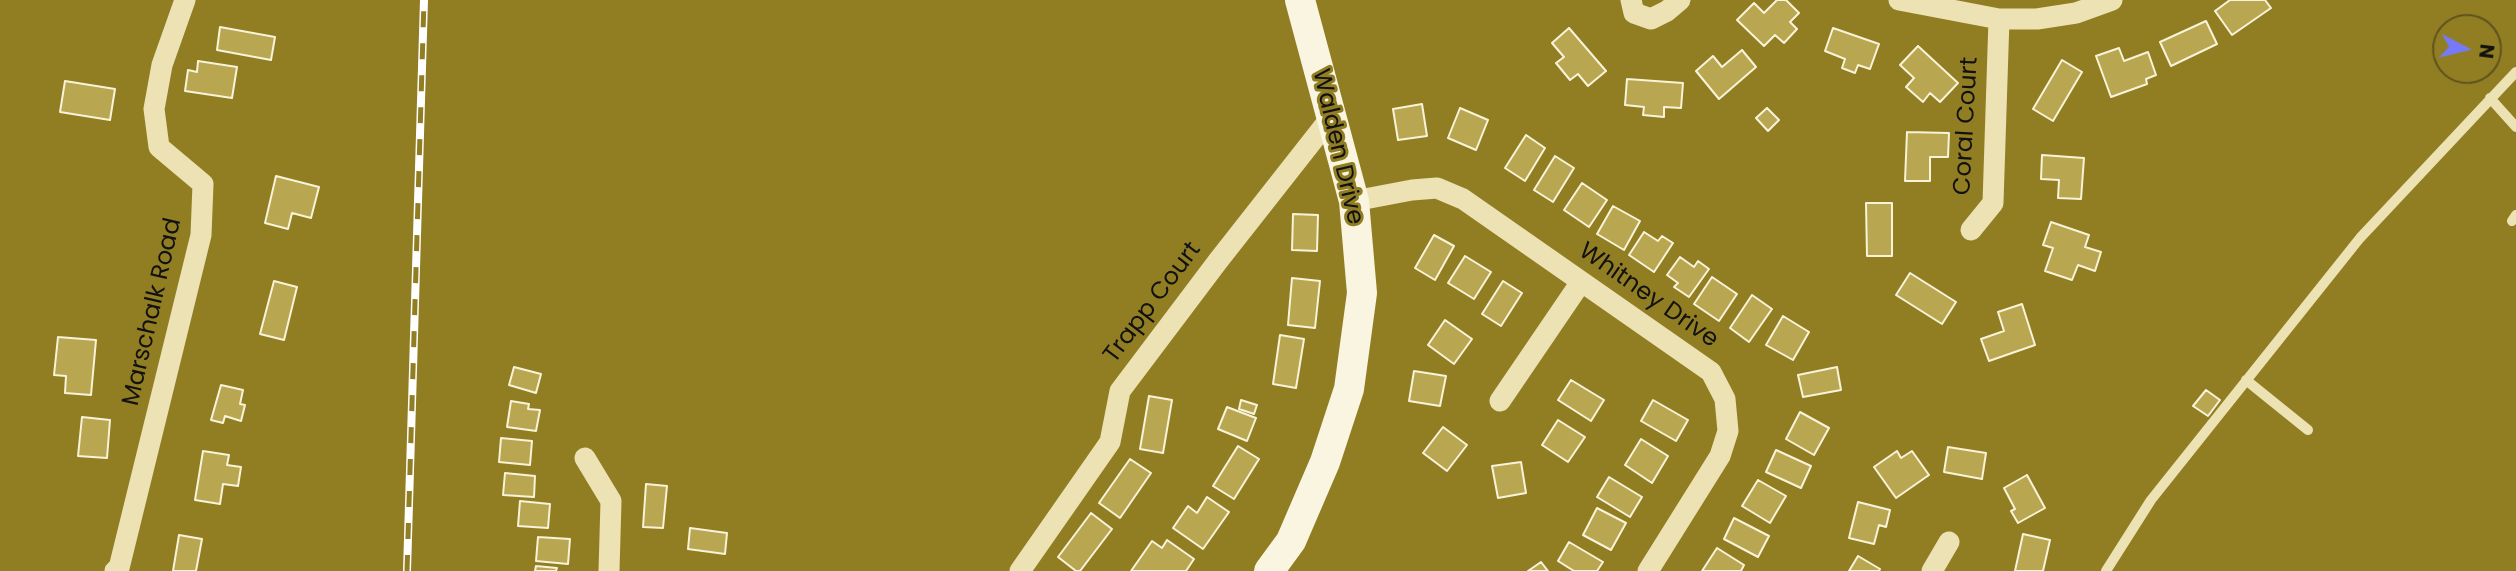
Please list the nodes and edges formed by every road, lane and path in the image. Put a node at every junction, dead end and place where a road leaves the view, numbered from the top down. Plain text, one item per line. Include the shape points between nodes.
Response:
1 (185, 0) edge
2 (1300, 0) edge
3 (1631, 0) edge
4 (1680, 0) edge
5 (1899, 0) edge
6 (2112, 0) edge
7 (1999, 19) junction
8 (2516, 72) edge
9 (2490, 98) junction
10 (1332, 116) junction
11 (2516, 127) edge
12 (1354, 201) junction
13 (1971, 230) dead end
14 (1581, 282) junction
15 (2246, 380) junction
16 (1500, 401) dead end
17 (2308, 430) dead end
18 (585, 458) dead end
19 (1949, 542) dead end
20 (115, 571) edge
21 (609, 571) edge
22 (1020, 571) edge
23 (1269, 571) edge
24 (1648, 571) edge
25 (1932, 571) edge
26 (2106, 571) edge

1 - 20 street, Marschalk Road via 162,65 153,110 159,147 203,184 201,235
2 - 10 street, Walden Drive
3 - 4 street via 1634,13 1651,19
5 - 7 street
6 - 7 street via 2076,13
7 - 13 street, Coral Court via 1993,203
8 - 9 lane
9 - 11 lane
9 - 15 lane via 2360,238
10 - 12 street, Walden Drive
10 - 22 street, Trapp Court via 1119,391 1110,442
12 - 14 street, Whitney Drive via 1437,188 1463,200
12 - 23 street, Walden Drive via 1362,293 1349,389 1316,485 1291,541
14 - 16 street
14 - 24 street, Whitney Drive via 1711,372 1725,399 1728,431 1720,456
15 - 17 lane
15 - 26 lane via 2151,500
18 - 21 street via 611,501
19 - 25 street

